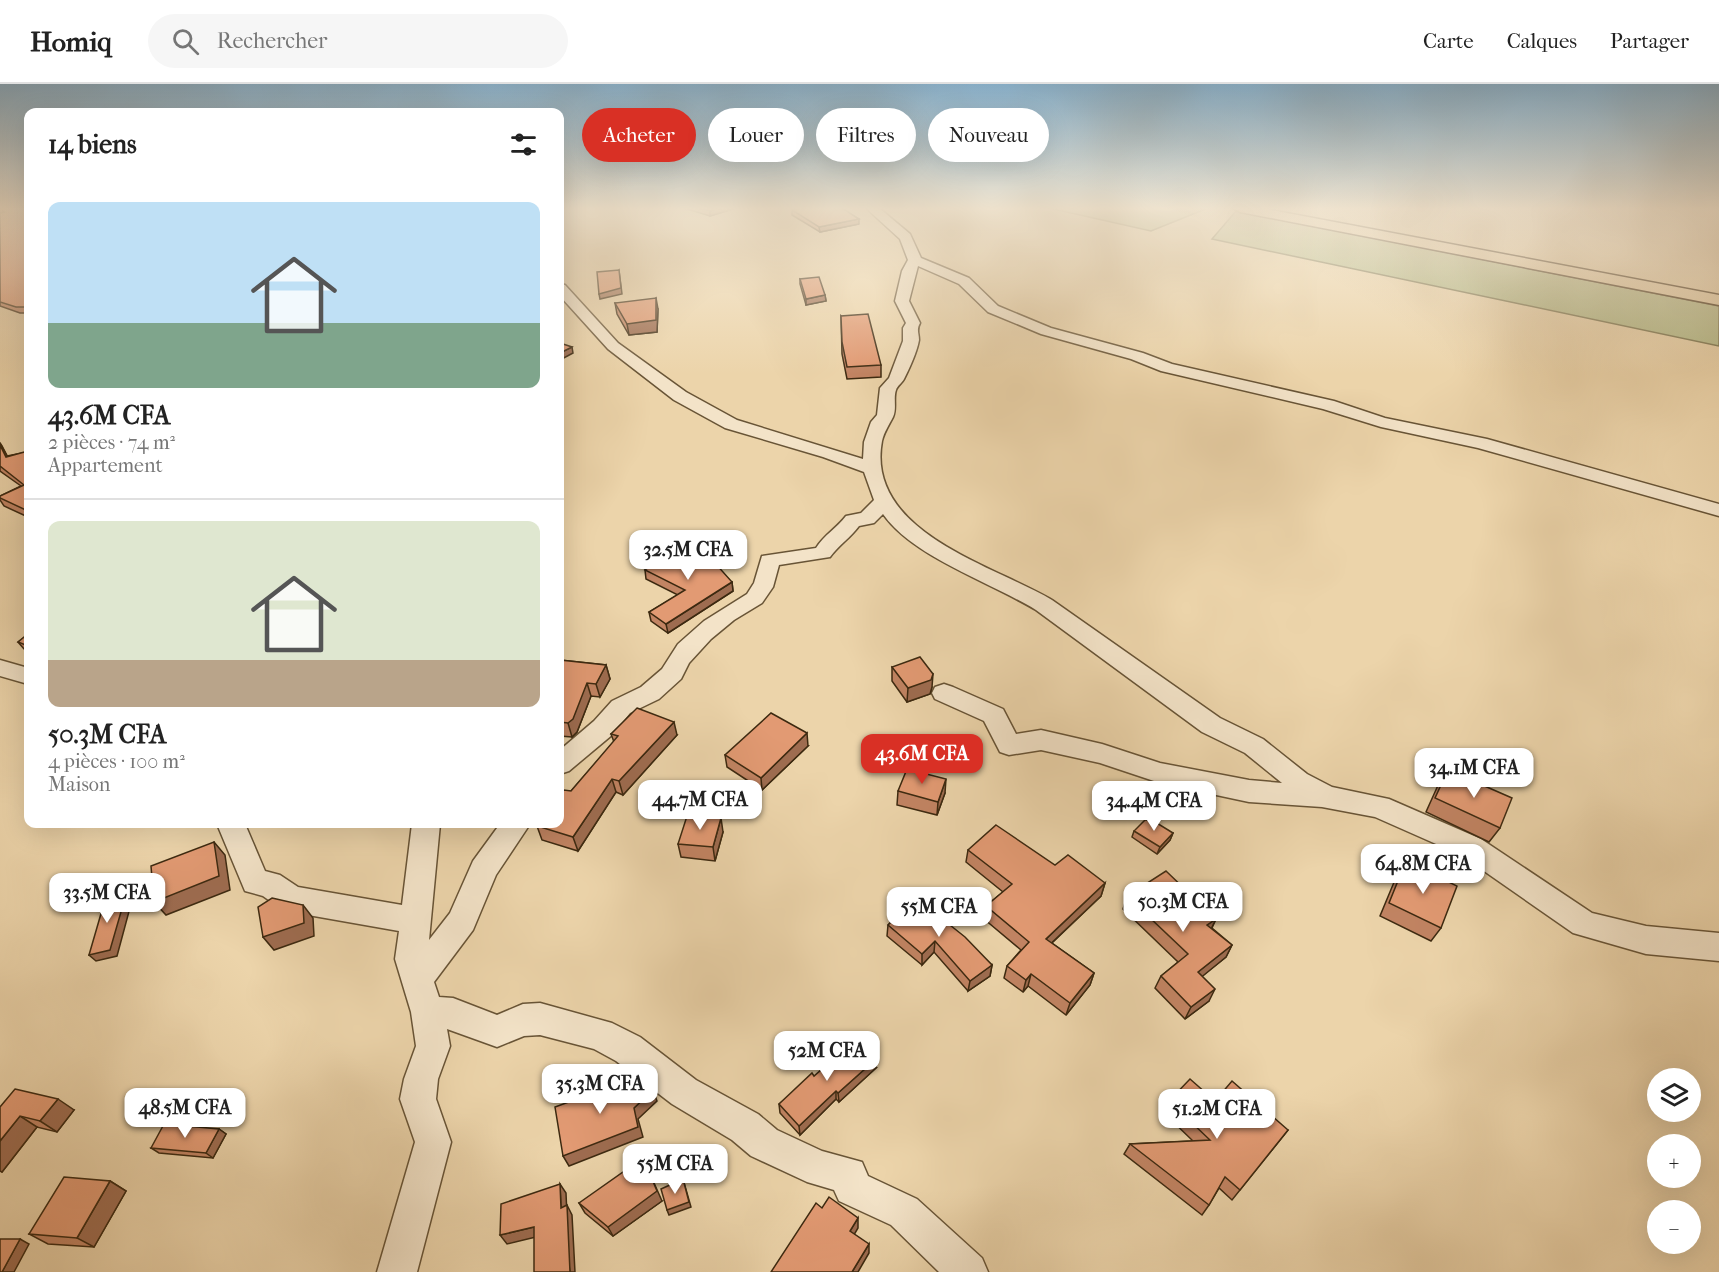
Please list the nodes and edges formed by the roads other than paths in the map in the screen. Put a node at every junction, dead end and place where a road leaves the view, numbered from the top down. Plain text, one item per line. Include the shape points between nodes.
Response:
1 (913, 263) edge
2 (923, 263) edge
3 (1528, 263) edge
4 (564, 292) edge
5 (1719, 300) edge
6 (872, 470) junction
7 (884, 501) junction
8 (1719, 510) edge
9 (0, 668) edge
10 (24, 675) edge
11 (944, 693) dead end
12 (564, 761) edge
13 (1326, 797) junction
14 (233, 828) edge
15 (426, 828) edge
16 (513, 828) edge
17 (414, 920) junction
18 (1719, 947) edge
19 (418, 978) junction
20 (427, 1012) junction
21 (397, 1272) edge
22 (969, 1272) edge

1 - 6 street via 902,301 913,323 911,341 896,379 888,388 885,416 873,442
2 - 8 street via 964,282 993,309 1046,331 1167,368 1481,443
3 - 5 main road
4 - 6 street via 614,346 680,396 731,424 856,461
6 - 7 street
7 - 12 street via 867,519 853,520 823,553 769,560 758,595 724,616 682,654 673,673 650,693 621,707
7 - 13 street via 903,525 933,549 1044,605 1202,719 1254,746 1298,781
9 - 10 street
11 - 13 street via 994,715 1010,745 1041,740 1204,782
13 - 18 street via 1380,807 1471,847 1584,924 1646,940
14 - 17 street via 255,882 270,884 291,898
15 - 17 street
16 - 19 street via 483,870 462,921
17 - 19 street via 411,959
19 - 20 street
20 - 21 street via 433,1046 418,1100 433,1142
20 - 22 street via 453,1014 497,1031 523,1020 540,1019 600,1034 628,1049 684,1092 745,1127 764,1143 820,1169 849,1175 852,1188 904,1212

